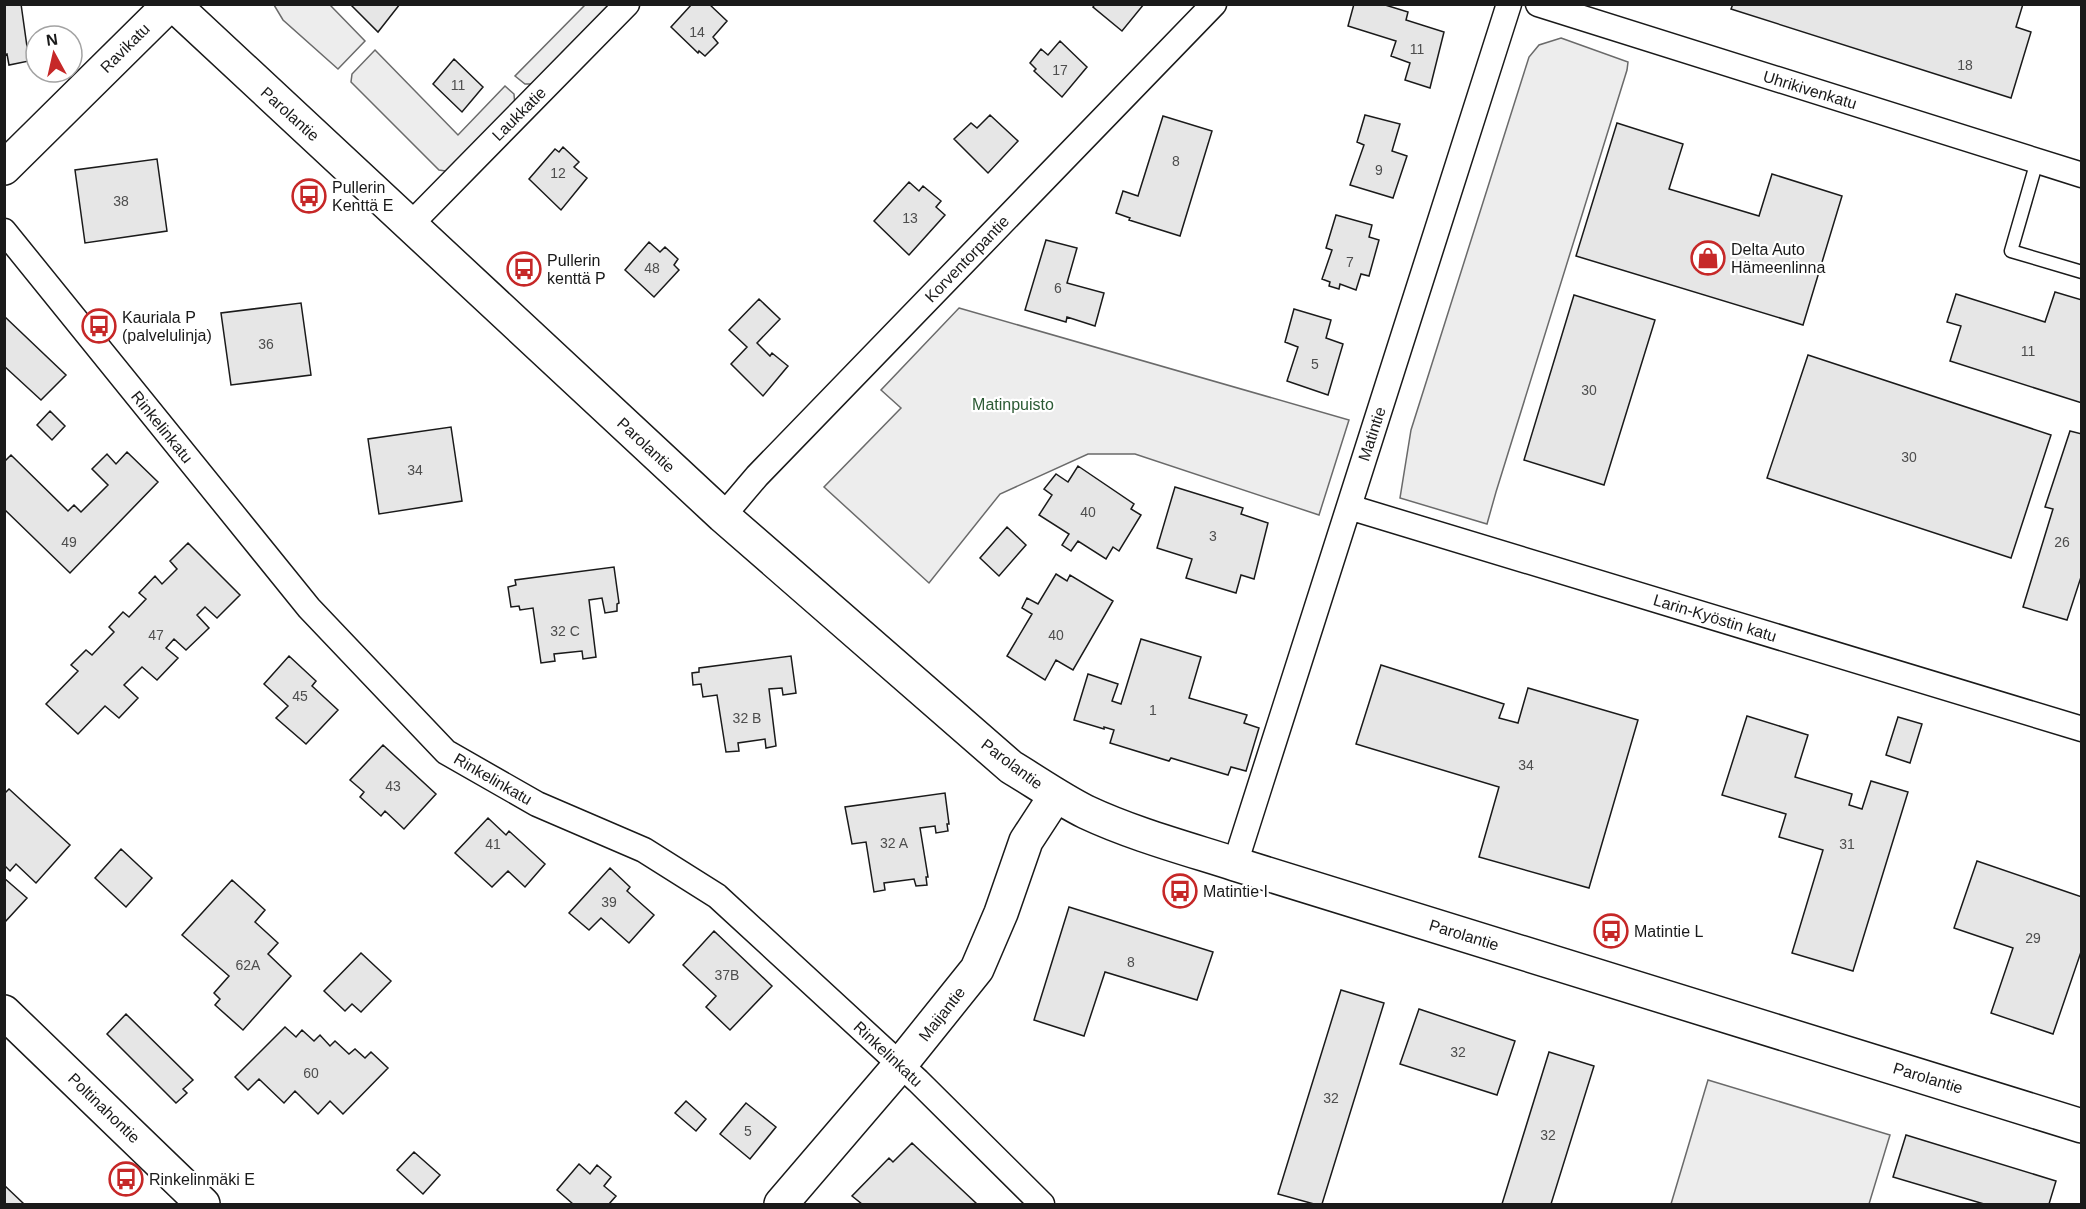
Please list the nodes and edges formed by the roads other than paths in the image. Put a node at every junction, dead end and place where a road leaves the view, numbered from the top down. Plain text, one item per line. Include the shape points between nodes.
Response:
1 (171, 4) edge
2 (627, 4) edge
3 (1214, 4) edge
4 (1509, 4) edge
5 (1538, 4) edge
6 (2037, 161) junction
7 (4, 168) edge
8 (2082, 176) edge
9 (411, 224) junction
10 (4, 231) edge
11 (2081, 271) edge
12 (1349, 507) junction
13 (723, 516) junction
14 (2082, 729) edge
15 (1056, 795) junction
16 (1234, 864) junction
17 (6, 1016) edge
18 (900, 1065) junction
19 (2082, 1126) edge
20 (203, 1204) edge
21 (781, 1204) edge
22 (1042, 1204) edge

1 - 7 main road, Ravikatu
1 - 9 main road, Parolantie
2 - 9 street, Laukkatie
3 - 13 street, Korventorpantie via 757,476
4 - 12 street, Matintie
5 - 6 street, Uhrikivenkatu
6 - 8 street, Uhrikivenkatu
6 - 11 lane via 2011,251
9 - 13 main road, Parolantie
10 - 18 street, Rinkelinkatu via 309,608 446,752 537,804 644,850 717,896
12 - 14 street, Larin-Kyöstin katu
12 - 16 street, Matintie
13 - 15 main road, Parolantie via 1011,767
15 - 16 main road, Parolantie via 1088,813
15 - 18 main road, Maijantie via 1026,842 977,969
16 - 19 main road, Parolantie
17 - 20 main road, Poltinahontie
18 - 21 main road, Maijantie
18 - 22 street, Rinkelinkatu

